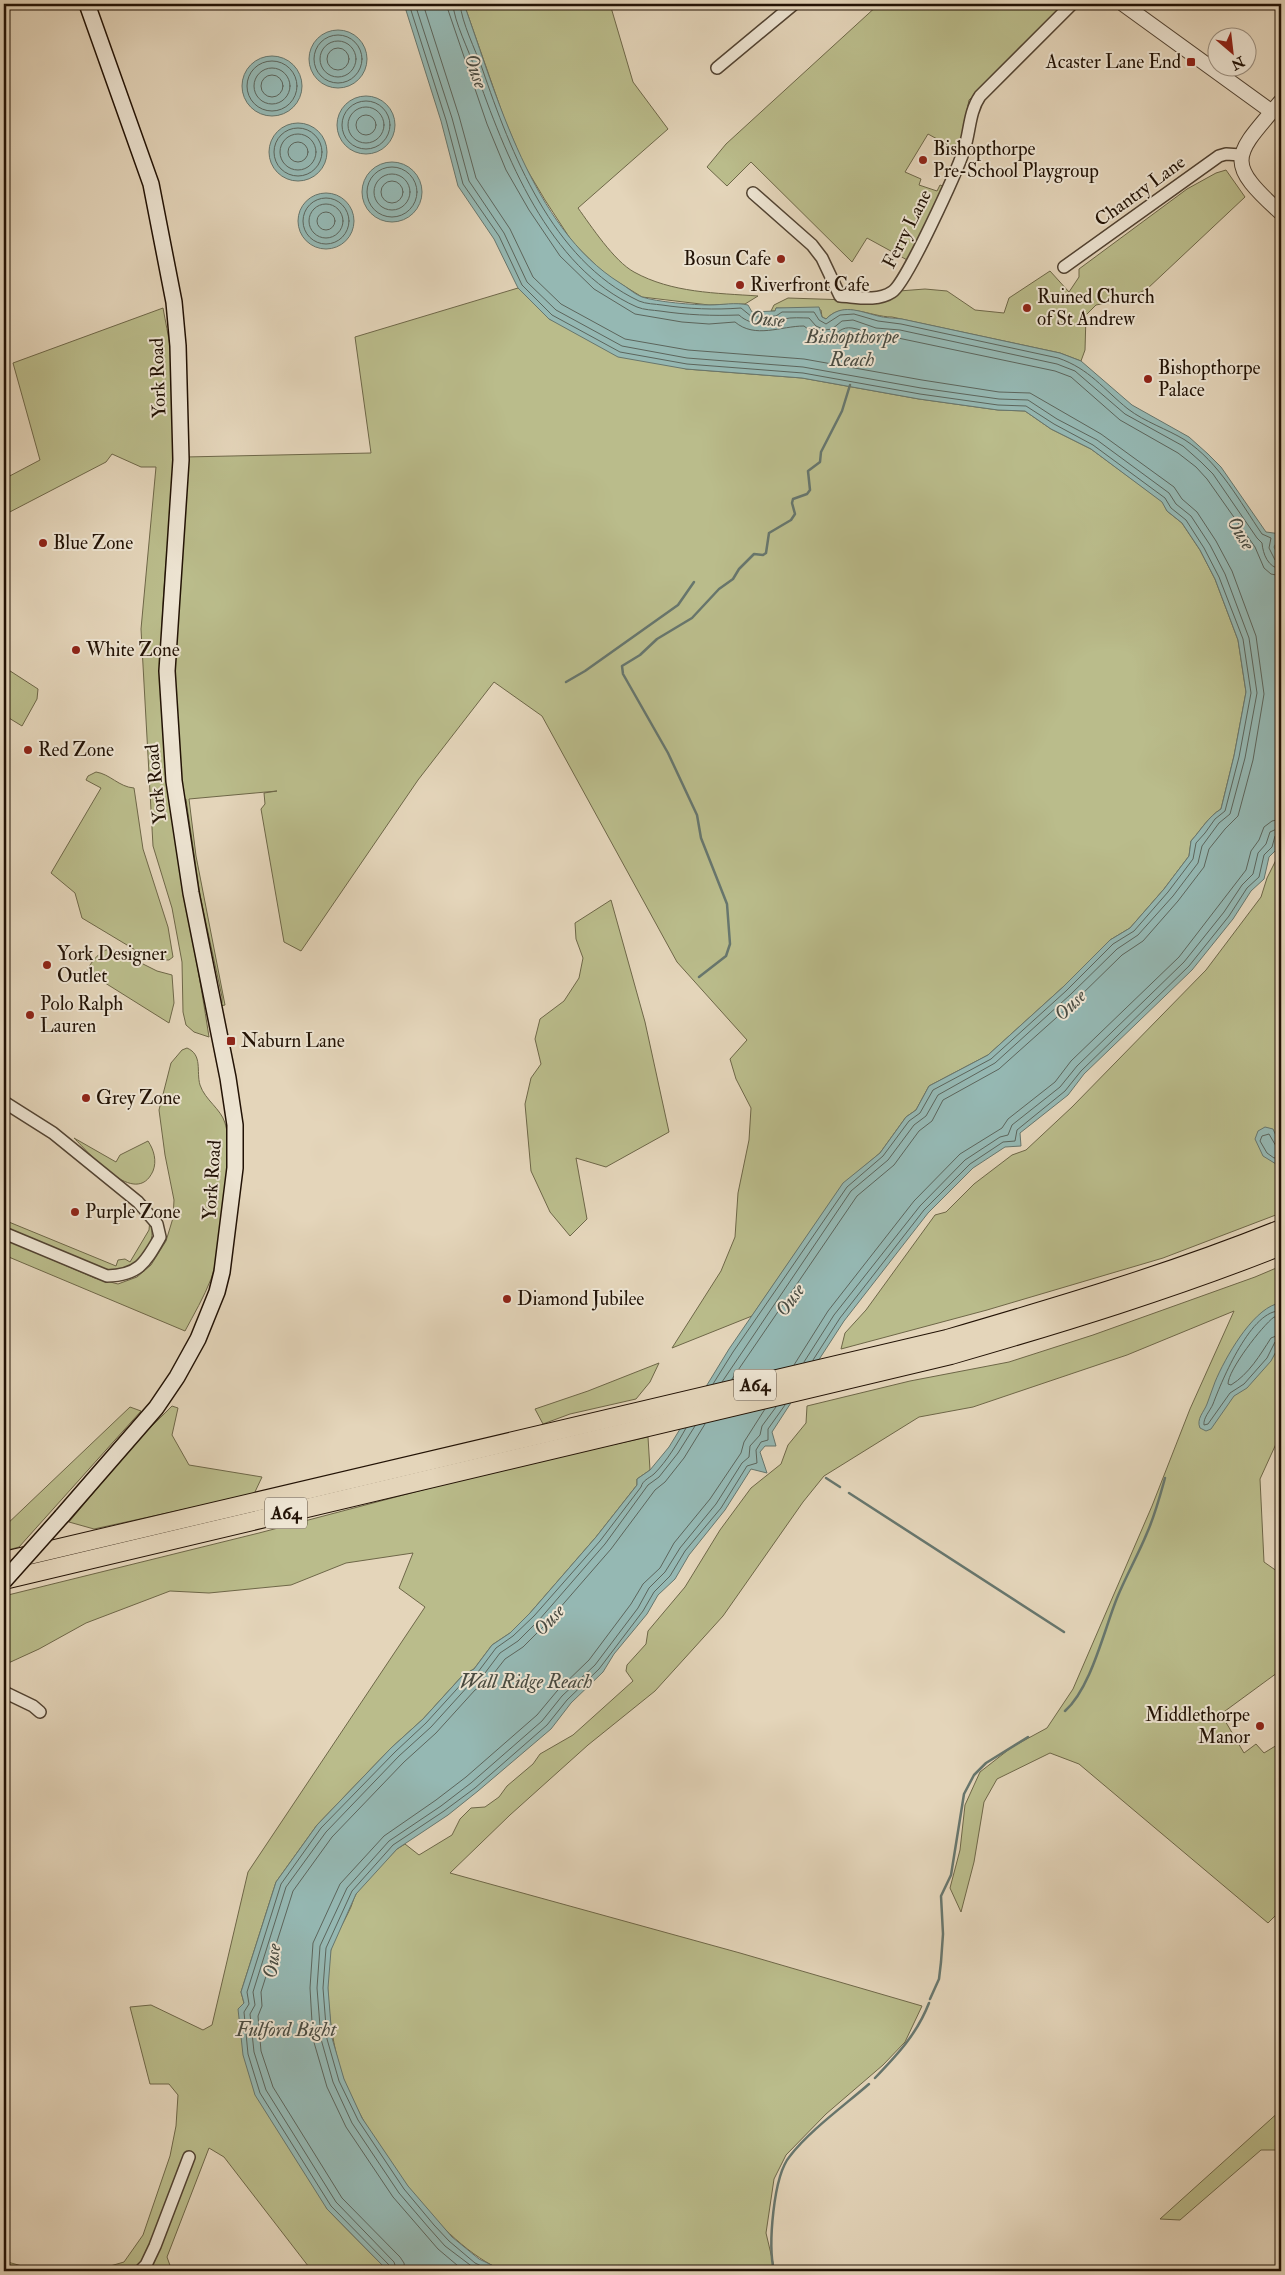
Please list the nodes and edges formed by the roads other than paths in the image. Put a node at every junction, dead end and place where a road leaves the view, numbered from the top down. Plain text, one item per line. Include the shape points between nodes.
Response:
1 (87, 4) edge
2 (794, 4) edge
3 (1072, 4) edge
4 (1123, 4) edge
5 (717, 68) dead end
6 (1277, 106) edge
7 (1241, 155) junction
8 (753, 193) dead end
9 (1281, 213) edge
10 (1064, 267) dead end
11 (4, 1102) edge
12 (1281, 1229) edge
13 (4, 1233) edge
14 (1281, 1246) edge
15 (949, 1347) junction
16 (566, 1438) junction
17 (4, 1561) edge
18 (4, 1581) edge
19 (4, 1692) edge
20 (40, 1712) dead end
21 (189, 2157) dead end
22 (140, 2271) edge

1 - 18 main road, York Road, bridge via 151,184 174,302 181,460 167,672 174,781 191,892 228,1078 235,1125 235,1168 217,1292 198,1339 177,1377 156,1408
2 - 5 street
3 - 8 street, Ferry Lane via 974,105 964,150 922,244 895,291 872,298 840,296 822,258 812,245
4 - 6 street
6 - 7 street
7 - 9 street via 1245,177
7 - 10 street, Chantry Lane via 1219,156
11 - 13 street via 53,1133 138,1202 158,1224 160,1238 143,1264 133,1272 107,1276
12 - 15 highway, A64 via 1215,1256
14 - 15 highway, A64 via 1222,1270 1090,1315
15 - 16 highway, A64
16 - 17 highway, A64
16 - 18 highway, A64
19 - 20 street
21 - 22 street via 156,2246

